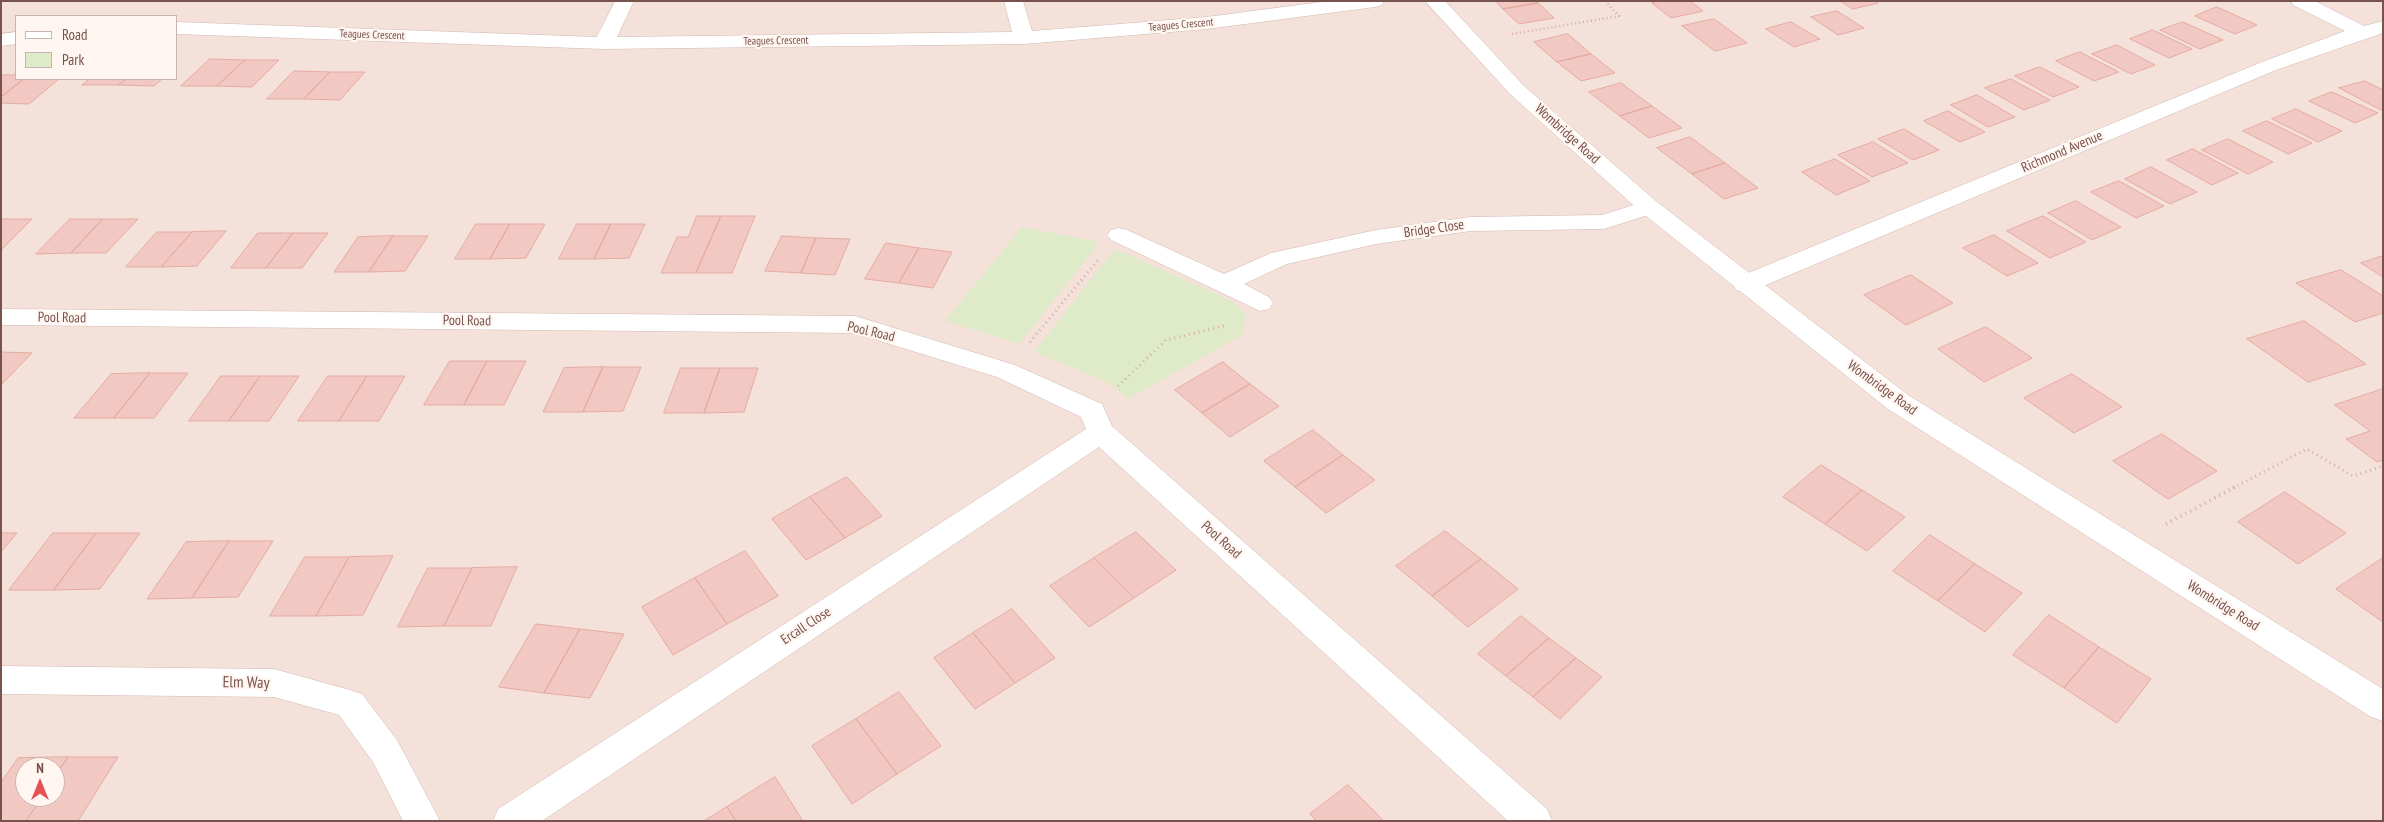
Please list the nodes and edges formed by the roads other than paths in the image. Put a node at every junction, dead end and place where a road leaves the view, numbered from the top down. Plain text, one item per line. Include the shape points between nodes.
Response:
1 (625, 1) edge
2 (1013, 1) edge
3 (1375, 1) edge
4 (1434, 1) edge
5 (2300, 1) edge
6 (178, 28) edge
7 (2372, 30) edge
8 (15, 38) edge
9 (1024, 38) junction
10 (1, 40) edge
11 (604, 43) junction
12 (1649, 207) junction
13 (1119, 235) road end
14 (1225, 284) junction
15 (1745, 284) junction
16 (1260, 303) road end
17 (1, 317) edge
18 (1096, 421) junction
19 (1, 680) edge
20 (2383, 707) edge
21 (422, 821) edge
22 (511, 821) edge
23 (1534, 821) edge

1 - 11 street
2 - 9 street
3 - 9 street, Teagues Crescent via 1208,23
4 - 12 street, Wombridge Road via 1517,90
5 - 7 street
6 - 11 street, Teagues Crescent
7 - 15 street, Richmond Avenue via 2269,66
8 - 10 street
9 - 11 street, Teagues Crescent
12 - 14 street, Bridge Close via 1604,222 1471,224 1376,237 1280,258
12 - 15 street, Wombridge Road
13 - 14 street
14 - 16 street
15 - 20 street, Wombridge Road via 1898,402
17 - 18 street, Pool Road via 855,325 1006,370
18 - 22 street, Ercall Close
18 - 23 street, Pool Road
19 - 21 street, Elm Way via 274,683 350,704 385,751

